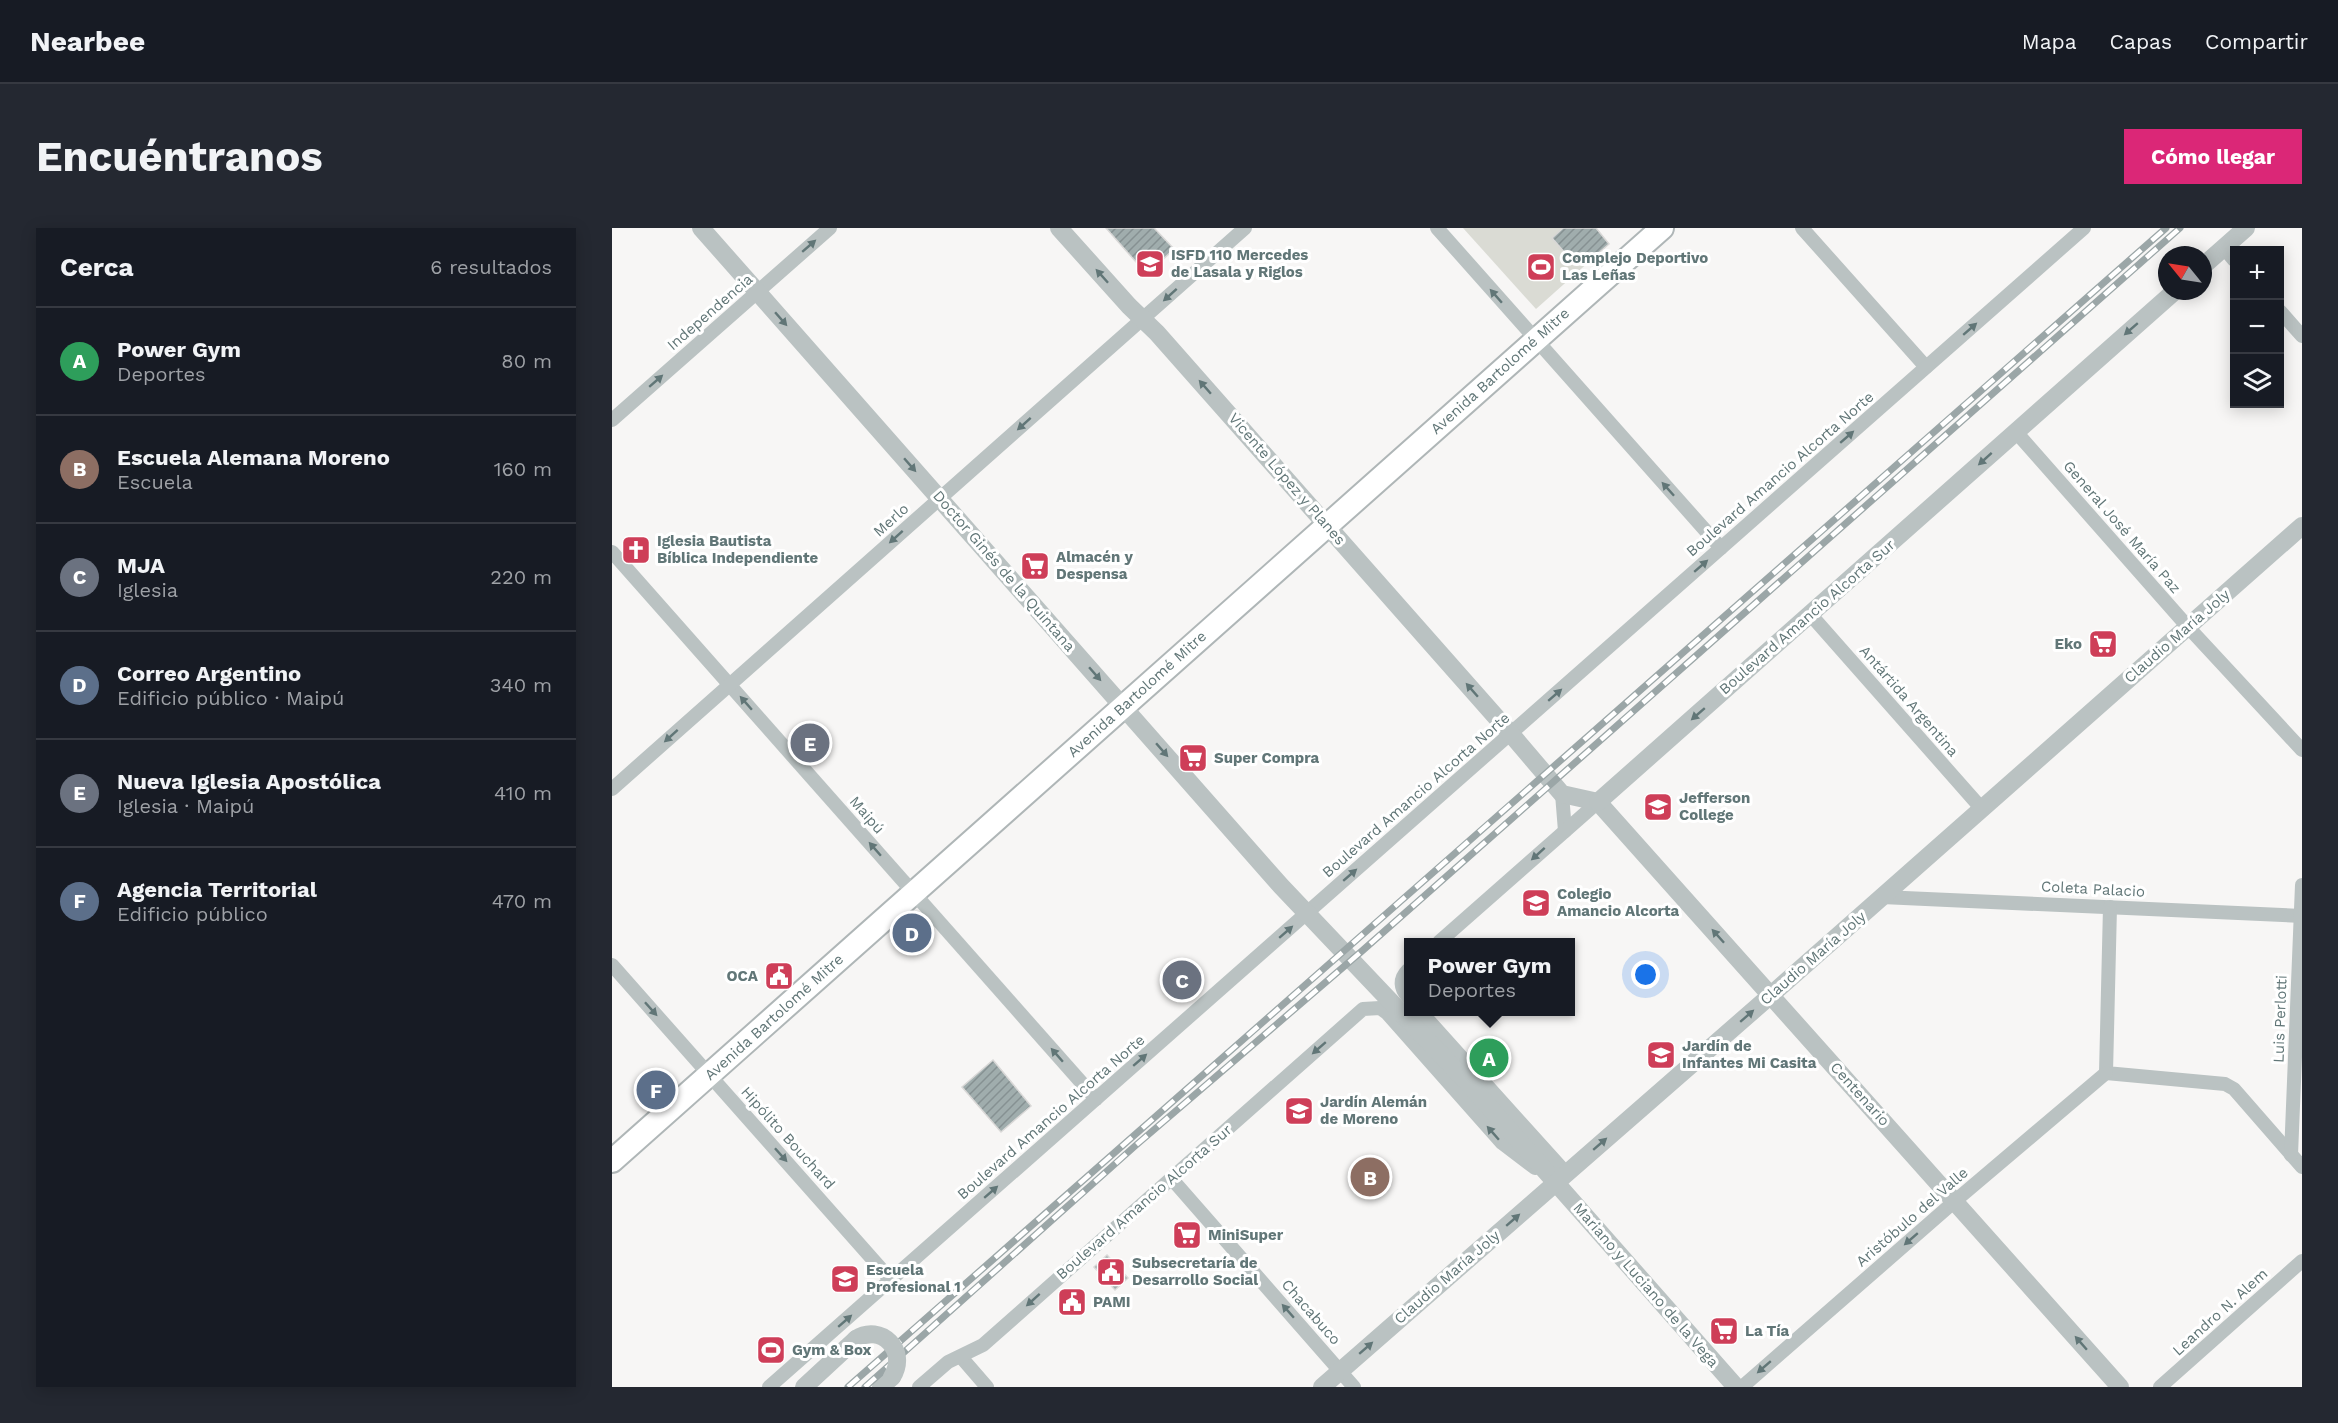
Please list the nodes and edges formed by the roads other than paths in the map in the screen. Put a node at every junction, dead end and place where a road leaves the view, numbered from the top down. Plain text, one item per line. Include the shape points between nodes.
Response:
1 (701, 228) edge
2 (830, 228) edge
3 (1059, 228) edge
4 (1245, 228) edge
5 (1437, 228) edge
6 (1662, 228) edge
7 (1802, 228) edge
8 (2084, 228) edge
9 (2246, 228) edge
10 (2229, 254) edge
11 (2212, 262) edge
12 (757, 292) junction
13 (2165, 300) edge
14 (2284, 316) edge
15 (1142, 319) junction
16 (2302, 336) edge
17 (1535, 339) junction
18 (1926, 368) junction
19 (612, 420) edge
20 (2016, 432) junction
21 (940, 499) junction
22 (1327, 525) junction
23 (2302, 526) edge
24 (1721, 548) junction
25 (612, 552) edge
26 (1810, 614) junction
27 (2188, 627) junction
28 (730, 685) junction
29 (1123, 706) junction
30 (1511, 734) junction
31 (2302, 750) edge
32 (612, 789) edge
33 (1562, 794) junction
34 (1598, 802) junction
35 (1982, 809) junction
36 (1565, 831) junction
37 (2302, 885) edge
38 (914, 893) junction
39 (1882, 897) junction
40 (2110, 906) junction
41 (1306, 914) junction
42 (2301, 916) edge
43 (1444, 938) edge
44 (612, 965) edge
45 (1404, 976) edge
46 (1382, 992) joint
47 (1404, 992) edge
48 (1771, 995) junction
49 (1363, 1009) joint
50 (1404, 1015) edge
51 (1405, 1016) edge
52 (1425, 1016) edge
53 (2106, 1073) junction
54 (709, 1074) junction
55 (1096, 1099) junction
56 (2291, 1155) junction
57 (612, 1161) edge
58 (2302, 1167) edge
59 (1171, 1178) junction
60 (1561, 1178) junction
61 (1955, 1200) junction
62 (2302, 1261) edge
63 (891, 1280) junction
64 (961, 1357) junction
65 (1340, 1371) junction
66 (769, 1387) edge
67 (804, 1387) edge
68 (881, 1387) edge
69 (919, 1387) edge
70 (987, 1387) edge
71 (1322, 1387) edge
72 (1354, 1387) edge
73 (1736, 1387) edge
74 (1742, 1387) edge
75 (2120, 1387) edge
76 (2160, 1387) edge

1 - 12 street, Doctor Ginés de la Quintana
12 -> 2 street, Independencia
15 -> 3 street, Vicente López y Planes
4 -> 15 street, Merlo
17 -> 5 street
6 - 17 main road, Avenida Bartolomé Mitre
7 - 18 street
18 -> 8 street, Boulevard Amancio Alcorta Norte
9 - 10 street
10 - 11 street
19 -> 12 street, Independencia
12 -> 21 street, Doctor Ginés de la Quintana
13 -> 20 street, Boulevard Amancio Alcorta Sur
14 - 16 street
15 -> 21 street, Merlo
22 -> 15 street, Vicente López y Planes
17 - 22 main road, Avenida Bartolomé Mitre
24 -> 17 street
24 -> 18 street, Boulevard Amancio Alcorta Norte
20 -> 26 street, Boulevard Amancio Alcorta Sur
20 - 27 street, General José María Paz
21 -> 28 street, Merlo
21 -> 29 street, Doctor Ginés de la Quintana
22 - 29 main road, Avenida Bartolomé Mitre
30 -> 22 street, Vicente López y Planes
23 - 27 street, Claudio María Joly
30 -> 24 street, Boulevard Amancio Alcorta Norte
25 - 28 street, Maipú
26 -> 34 street, Boulevard Amancio Alcorta Sur
26 - 35 street, Antártida Argentina
27 - 31 street, General José María Paz
27 - 35 street, Claudio María Joly
28 -> 32 street, Merlo
38 -> 28 street, Maipú
29 - 38 main road, Avenida Bartolomé Mitre
29 -> 41 street, Doctor Ginés de la Quintana
30 - 33 street, Vicente López y Planes
41 -> 30 street, Boulevard Amancio Alcorta Norte
33 - 34 street
33 - 36 street
34 - 36 street, Boulevard Amancio Alcorta Sur
48 -> 34 street, Centenario
35 - 39 street, Claudio María Joly
36 -> 43 street, Boulevard Amancio Alcorta Sur
37 - 42 street, Luis Perlotti
38 - 54 main road, Avenida Bartolomé Mitre
55 -> 38 street, Maipú
39 - 40 street, Coleta Palacio
39 - 48 street, Claudio María Joly
40 - 42 street, Coleta Palacio
40 - 53 street
41 - 46 street, Doctor Ginés de la Quintana
55 -> 41 street, Boulevard Amancio Alcorta Norte
42 - 56 street, Luis Perlotti
44 -> 54 street, Hipólito Bouchard
45 - 47 street
46 - 50 street, Mariano y Luciano de la Vega
60 -> 48 street, Claudio María Joly
48 - 61 street, Centenario
49 -> 59 street, Boulevard Amancio Alcorta Sur
60 -> 49 street, Mariano y Luciano de la Vega via 1502,1143 1387,1013 1380,1008
51 - 60 street, Mariano y Luciano de la Vega
52 - 60 street, Mariano y Luciano de la Vega
53 - 56 street via 2225,1084 2234,1089
53 - 61 street, Aristóbulo del Valle
54 - 57 main road, Avenida Bartolomé Mitre
54 -> 63 street, Hipólito Bouchard
63 -> 55 street, Boulevard Amancio Alcorta Norte
56 - 58 street
59 -> 64 street, Boulevard Amancio Alcorta Sur via 983,1345
65 -> 59 street, Chacabuco
65 -> 60 street, Claudio María Joly
60 - 73 street, Mariano y Luciano de la Vega
61 -> 74 street, Aristóbulo del Valle
75 -> 61 street, Centenario
62 - 76 street, Leandro N. Alem
66 -> 63 street, Boulevard Amancio Alcorta Norte
64 - 69 street, Boulevard Amancio Alcorta Sur via 948,1362
64 - 70 street
65 - 71 street, Claudio María Joly
65 - 72 street, Chacabuco
67 - 68 street, bridge via 856,1339 869,1334 886,1340 898,1355 898,1368

